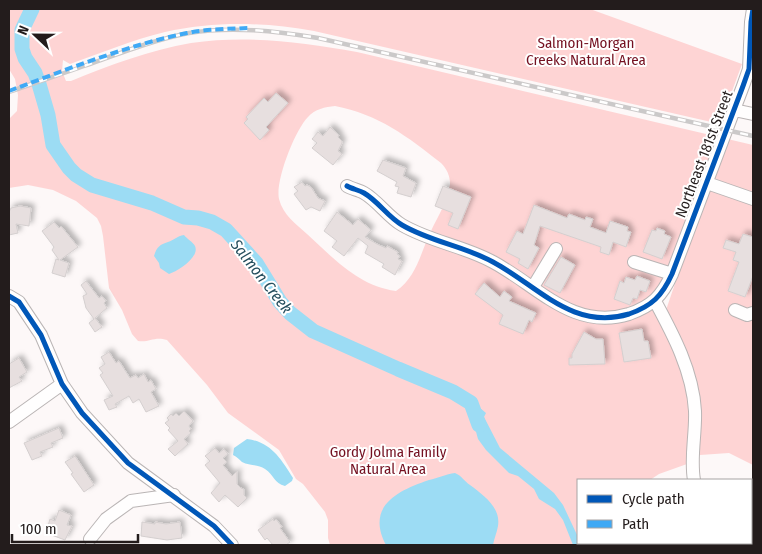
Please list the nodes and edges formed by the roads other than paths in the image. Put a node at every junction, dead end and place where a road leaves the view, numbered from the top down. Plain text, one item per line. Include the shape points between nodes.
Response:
1 (753, 9) edge
2 (734, 110) junction
3 (753, 114) edge
4 (707, 183) junction
5 (347, 186) dead end
6 (753, 199) edge
7 (556, 249) dead end
8 (634, 262) dead end
9 (672, 274) junction
10 (533, 287) junction
11 (9, 296) edge
12 (654, 301) junction
13 (735, 310) dead end
14 (753, 312) edge
15 (62, 384) junction
16 (9, 422) edge
17 (694, 479) edge
18 (174, 495) junction
19 (90, 539) dead end
20 (232, 545) edge

1 - 2 street, Northeast 181st Street via 748,69
2 - 3 street
2 - 4 street, Northeast 181st Street
4 - 6 street
4 - 9 street, Northeast 181st Street
5 - 10 street via 365,194 401,225 435,241 491,260
7 - 10 street
8 - 9 street
9 - 12 street, Northeast 181st Street via 662,294
10 - 12 street via 570,311 591,317 624,315
11 - 15 street via 19,302 41,335
12 - 17 street via 679,350 691,384 695,412
13 - 14 street via 747,315
15 - 16 street
15 - 18 street via 82,413 128,462
18 - 19 street via 131,501 106,519
18 - 20 street via 214,526

